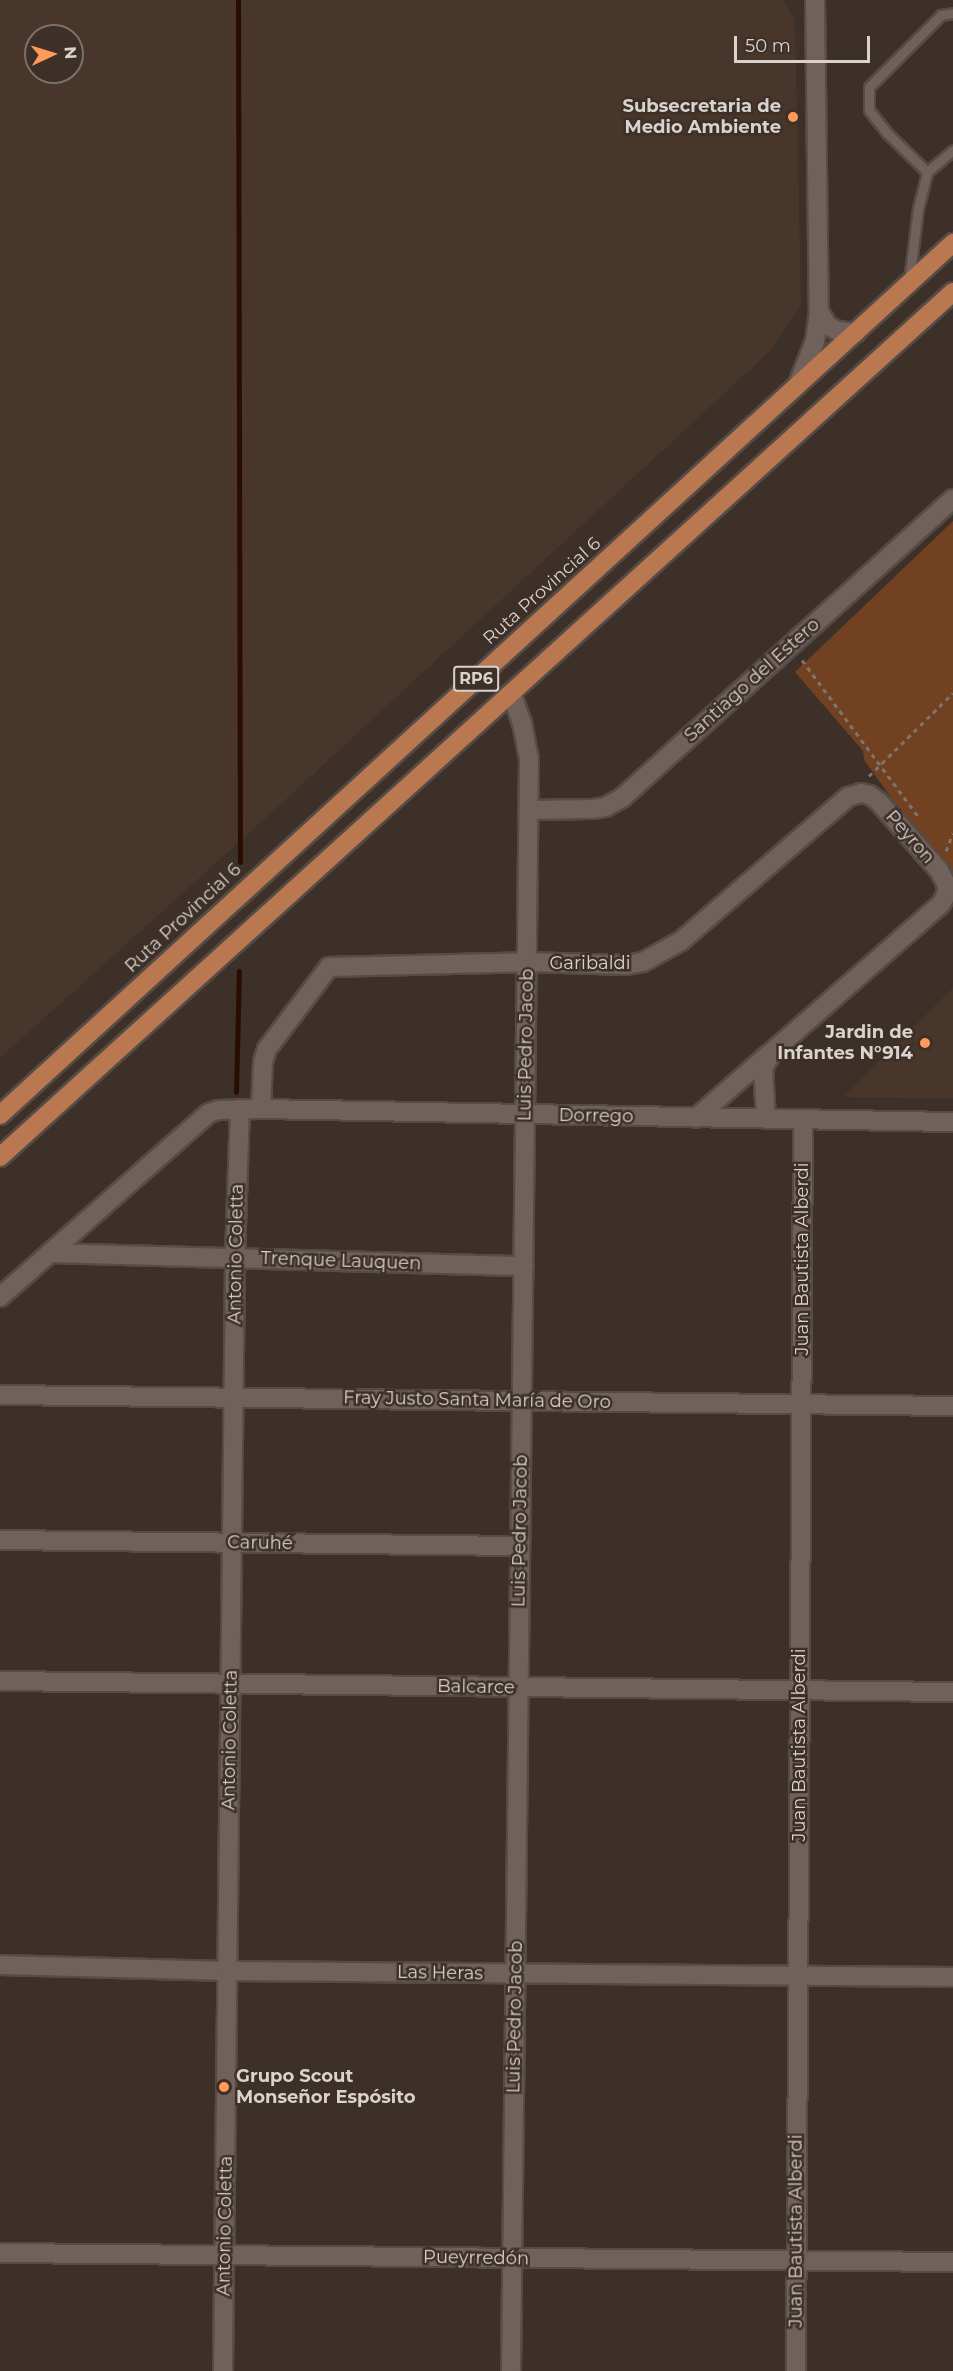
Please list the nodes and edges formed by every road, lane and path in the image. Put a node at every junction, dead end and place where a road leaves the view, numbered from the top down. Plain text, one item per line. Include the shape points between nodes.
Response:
1 (815, 0) edge
2 (953, 13) edge
3 (953, 150) edge
4 (927, 172) junction
5 (953, 243) edge
6 (909, 284) junction
7 (953, 292) edge
8 (819, 312) junction
9 (856, 333) junction
10 (798, 384) junction
11 (953, 499) edge
12 (790, 644) junction
13 (511, 693) junction
14 (953, 693) edge
15 (881, 766) junction
16 (848, 797) junction
17 (529, 810) junction
18 (926, 827) dead end
19 (939, 844) dead end
20 (946, 853) dead end
21 (527, 962) junction
22 (773, 1051) junction
23 (240, 1109) junction
24 (261, 1109) junction
25 (0, 1114) edge
26 (525, 1115) junction
27 (696, 1118) junction
28 (766, 1119) junction
29 (803, 1119) junction
30 (953, 1122) edge
31 (0, 1157) edge
32 (50, 1253) junction
33 (235, 1258) junction
34 (524, 1266) junction
35 (0, 1297) edge
36 (0, 1395) edge
37 (234, 1398) junction
38 (522, 1401) junction
39 (801, 1404) junction
40 (953, 1406) edge
41 (0, 1540) edge
42 (232, 1543) junction
43 (520, 1546) junction
44 (0, 1681) edge
45 (231, 1684) junction
46 (519, 1688) junction
47 (800, 1691) junction
48 (953, 1692) edge
49 (0, 1965) edge
50 (227, 1971) junction
51 (515, 1973) junction
52 (798, 1976) junction
53 (953, 1977) edge
54 (0, 2253) edge
55 (224, 2255) junction
56 (512, 2259) junction
57 (796, 2261) junction
58 (953, 2262) edge
59 (223, 2371) edge
60 (511, 2371) edge
61 (796, 2371) edge

1 - 8 street
2 - 4 lane via 941,15 869,87 869,110
3 - 4 lane
4 - 6 lane via 918,209
5 - 6 highway, Ruta Provincial 6 / RP6
6 - 9 highway, Ruta Provincial 6 / RP6
7 - 13 highway, RP6
8 - 9 street via 828,326
8 - 10 street via 815,341
9 - 10 highway, Ruta Provincial 6 / RP6
10 - 25 highway, Ruta Provincial 6 / RP6
11 - 12 street, Santiago del Estero
12 - 15 path
12 - 17 street, Santiago del Estero via 622,798 592,809
13 - 17 street, Luis Pedro Jacob via 529,759
13 - 31 highway, RP6
14 - 15 path
15 - 16 path
15 - 18 path
16 - 21 street, Garibaldi via 681,941 660,954 627,965
16 - 22 street, Peyron via 861,793 879,802 939,870 947,886 941,904
17 - 21 street, Luis Pedro Jacob
19 - 20 path
21 - 24 street, Garibaldi via 329,967 267,1049
21 - 26 street, Luis Pedro Jacob
22 - 27 street
22 - 28 street via 763,1068
23 - 24 street, Dorrego
23 - 32 street via 209,1113
23 - 33 street, Antonio Coletta
24 - 26 street, Dorrego
26 - 27 street, Dorrego
26 - 34 street, Luis Pedro Jacob
27 - 28 street, Dorrego
28 - 29 street, Dorrego
29 - 30 street, Dorrego
29 - 39 street, Juan Bautista Alberdi
32 - 33 street, Trenque Lauquen
32 - 35 street
33 - 34 street, Trenque Lauquen
33 - 37 street, Antonio Coletta
34 - 38 street, Luis Pedro Jacob
36 - 37 street, Fray Justo Santa María de Oro
37 - 38 street, Fray Justo Santa María de Oro
37 - 42 street, Antonio Coletta
38 - 39 street, Fray Justo Santa María de Oro
38 - 43 street, Luis Pedro Jacob
39 - 40 street, Fray Justo Santa María de Oro
39 - 47 street, Juan Bautista Alberdi
41 - 42 street, Caruhé
42 - 43 street, Caruhé
42 - 45 street, Antonio Coletta
43 - 46 street, Luis Pedro Jacob
44 - 45 street, Balcarce
45 - 46 street, Balcarce
45 - 50 street, Antonio Coletta
46 - 47 street, Balcarce
46 - 51 street, Luis Pedro Jacob
47 - 48 street, Balcarce
47 - 52 street, Juan Bautista Alberdi
49 - 50 street, Las Heras
50 - 51 street, Las Heras
50 - 55 street, Antonio Coletta
51 - 52 street, Las Heras
51 - 56 street, Luis Pedro Jacob
52 - 53 street, Las Heras
52 - 57 street, Juan Bautista Alberdi
54 - 55 street, Pueyrredón
55 - 56 street, Pueyrredón
55 - 59 street, Antonio Coletta
56 - 57 street, Pueyrredón
56 - 60 street, Luis Pedro Jacob
57 - 58 street, Pueyrredón
57 - 61 street, Juan Bautista Alberdi

